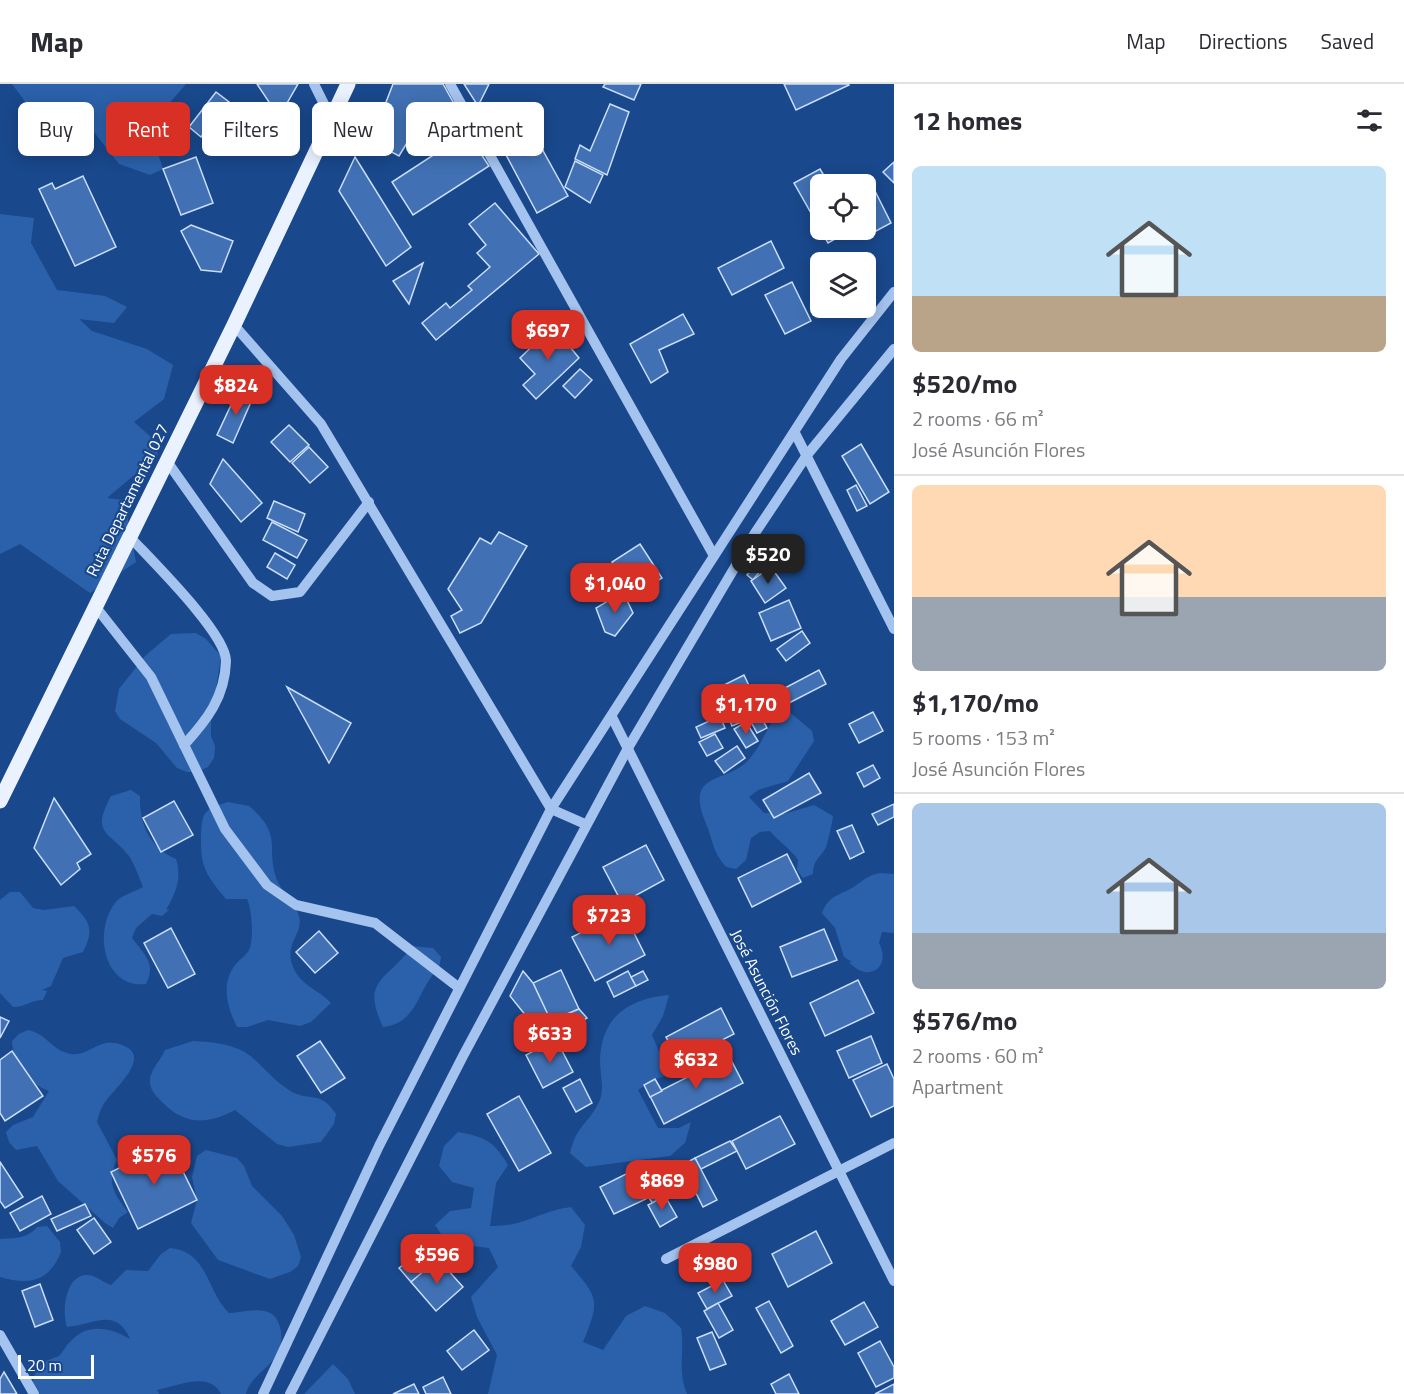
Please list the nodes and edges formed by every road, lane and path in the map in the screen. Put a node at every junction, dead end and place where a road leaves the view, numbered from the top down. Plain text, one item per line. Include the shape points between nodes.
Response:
1 (315, 84) edge
2 (348, 84) edge
3 (450, 84) edge
4 (323, 102) edge
5 (339, 102) edge
6 (313, 156) edge
7 (894, 292) edge
8 (234, 325) junction
9 (894, 349) edge
10 (795, 433) junction
11 (807, 455) junction
12 (166, 460) junction
13 (369, 502) junction
14 (129, 536) junction
15 (713, 554) junction
16 (95, 606) junction
17 (894, 629) edge
18 (612, 717) junction
19 (184, 745) junction
20 (628, 748) junction
21 (0, 801) edge
22 (551, 809) junction
23 (585, 824) junction
24 (458, 987) junction
25 (894, 1143) edge
26 (839, 1169) junction
27 (666, 1259) dead end
28 (894, 1281) edge
29 (0, 1335) edge
30 (34, 1394) edge
31 (263, 1394) edge
32 (290, 1394) edge

1 - 4 street
2 - 5 main road, Ruta Departamental 027
3 - 15 street
6 - 8 main road, Ruta Departamental 027
7 - 10 street via 841,359
8 - 12 main road, Ruta Departamental 027
8 - 13 street via 321,424
9 - 11 street
10 - 11 street
10 - 15 street
11 - 17 street
11 - 20 street via 755,533
12 - 13 street via 253,583 272,596 300,592
12 - 14 main road, Ruta Departamental 027
13 - 22 street
14 - 16 main road, Ruta Departamental 027
14 - 19 street via 214,630 226,659 211,716
15 - 18 street
16 - 19 street via 151,677
16 - 21 main road, Ruta Departamental 027
18 - 20 street, José Asunción Flores
18 - 22 street
19 - 24 street via 225,829 267,885 296,905 375,923
20 - 23 street
20 - 26 street, José Asunción Flores
22 - 23 street
22 - 24 street
23 - 32 street
24 - 31 street
25 - 26 street
26 - 27 street
26 - 28 street, José Asunción Flores
29 - 30 street

